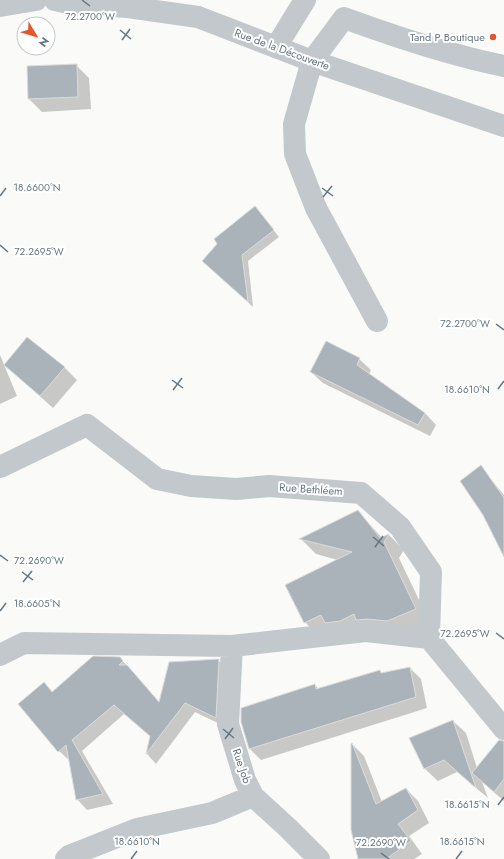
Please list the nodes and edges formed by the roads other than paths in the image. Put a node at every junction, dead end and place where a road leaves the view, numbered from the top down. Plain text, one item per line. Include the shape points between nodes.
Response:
1 (36, 0) edge
2 (55, 0) edge
3 (304, 0) edge
4 (130, 4) edge
5 (0, 6) edge
6 (276, 47) junction
7 (312, 61) junction
8 (504, 66) edge
9 (504, 126) edge
10 (377, 321) dead end
11 (0, 467) edge
12 (429, 638) junction
13 (232, 646) junction
14 (0, 655) edge
15 (504, 729) edge
16 (253, 796) junction
17 (66, 859) edge
18 (318, 859) edge

1 - 5 street
2 - 4 street, Rue de la Découverte via 73,4
3 - 6 street
4 - 6 street, Rue de la Découverte via 198,17
6 - 7 street, Rue de la Découverte
7 - 8 street via 344,18 390,35
7 - 9 street, Rue de la Découverte
7 - 10 street via 294,124 294,154 316,208
11 - 12 street, Rue Bethléem via 87,425 157,479 191,486 236,489 269,486 361,493 400,527 431,572
12 - 13 street via 366,632
12 - 15 street
13 - 14 street via 24,643
13 - 16 street, Rue Job via 228,724 245,780
16 - 17 street via 212,813 137,828
16 - 18 street, Rue Job

